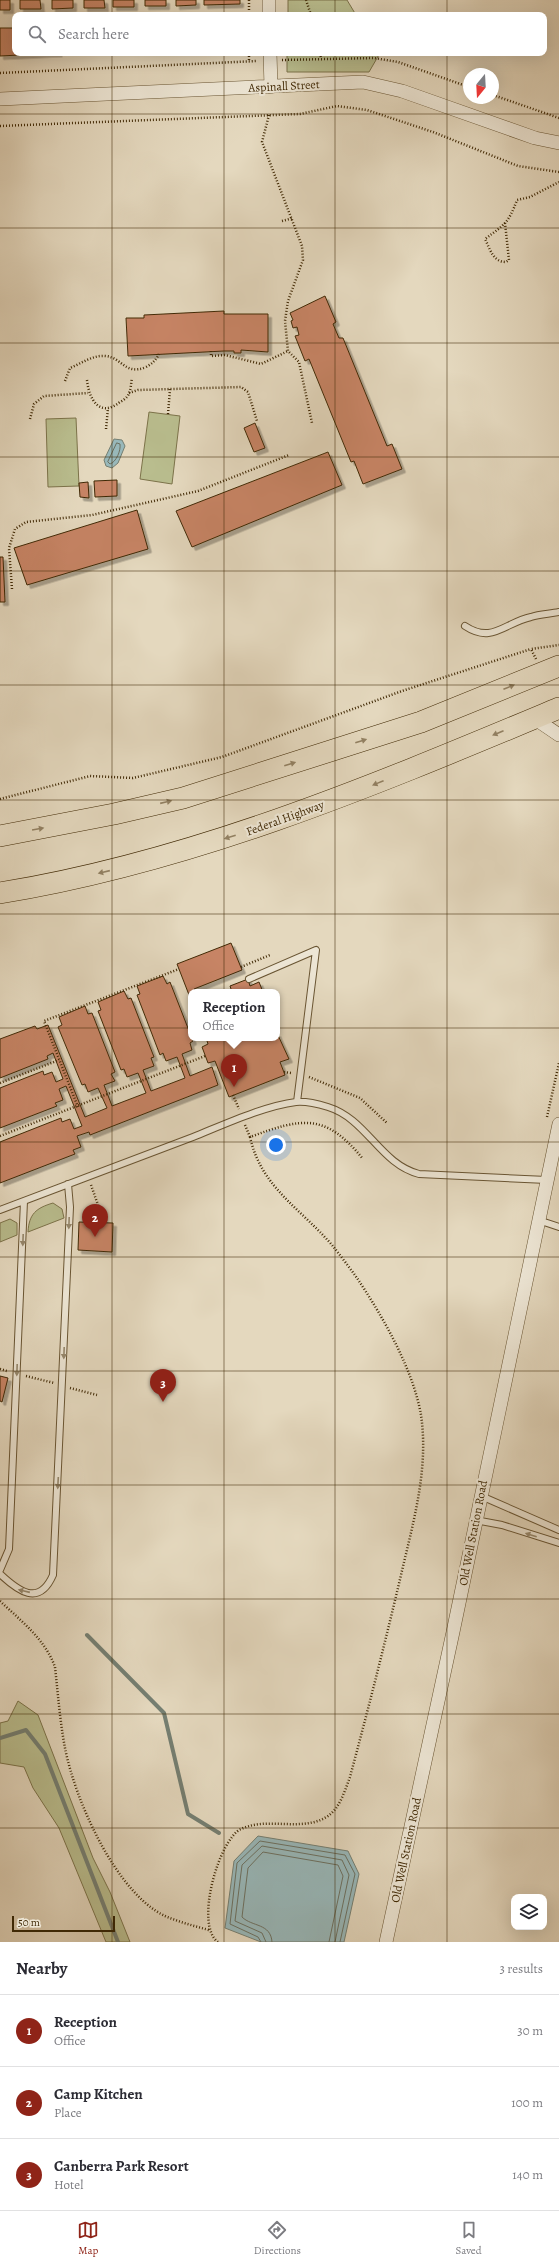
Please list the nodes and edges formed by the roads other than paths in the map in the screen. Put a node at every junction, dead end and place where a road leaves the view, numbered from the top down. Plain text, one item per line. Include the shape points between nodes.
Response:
1 (269, 0) edge
2 (269, 12) edge
3 (270, 57) edge
4 (271, 87) junction
5 (0, 98) edge
6 (559, 143) edge
7 (559, 612) edge
8 (464, 626) dead end
9 (559, 666) edge
10 (559, 708) edge
11 (534, 718) junction
12 (559, 735) edge
13 (0, 836) edge
14 (0, 893) edge
15 (249, 979) dead end
16 (297, 1102) junction
17 (559, 1124) edge
18 (547, 1180) junction
19 (68, 1184) junction
20 (24, 1201) junction
21 (0, 1210) edge
22 (538, 1220) junction
23 (559, 1227) edge
24 (480, 1496) junction
25 (475, 1520) junction
26 (559, 1530) edge
27 (559, 1543) edge
28 (0, 1570) edge
29 (0, 1574) edge
30 (386, 1942) edge

1 - 2 street
3 - 4 street
4 - 5 street, Aspinall Street
4 - 6 street, Aspinall Street via 363,82 402,91 535,138
7 - 8 lane via 531,616 491,634 480,635
13 -> 9 highway via 183,798 421,722
10 - 11 highway, Federal Highway
11 - 12 street
11 -> 14 highway, Federal Highway via 370,786 252,830 132,866
15 - 16 lane via 316,950
16 - 18 lane via 330,1107 346,1115 357,1122 393,1162 405,1170 419,1174
16 - 19 lane via 282,1104
17 - 18 street, Old Well Station Road
18 - 22 street, Old Well Station Road
19 - 20 lane
19 -> 29 lane via 70,1207 53,1575 45,1588 30,1593 17,1590
20 - 21 lane
20 -> 28 lane via 9,1549
22 - 23 lane
22 - 24 street, Old Well Station Road
24 - 25 street, Old Well Station Road
24 - 26 lane
27 -> 25 lane via 502,1525
25 - 30 street, Old Well Station Road

